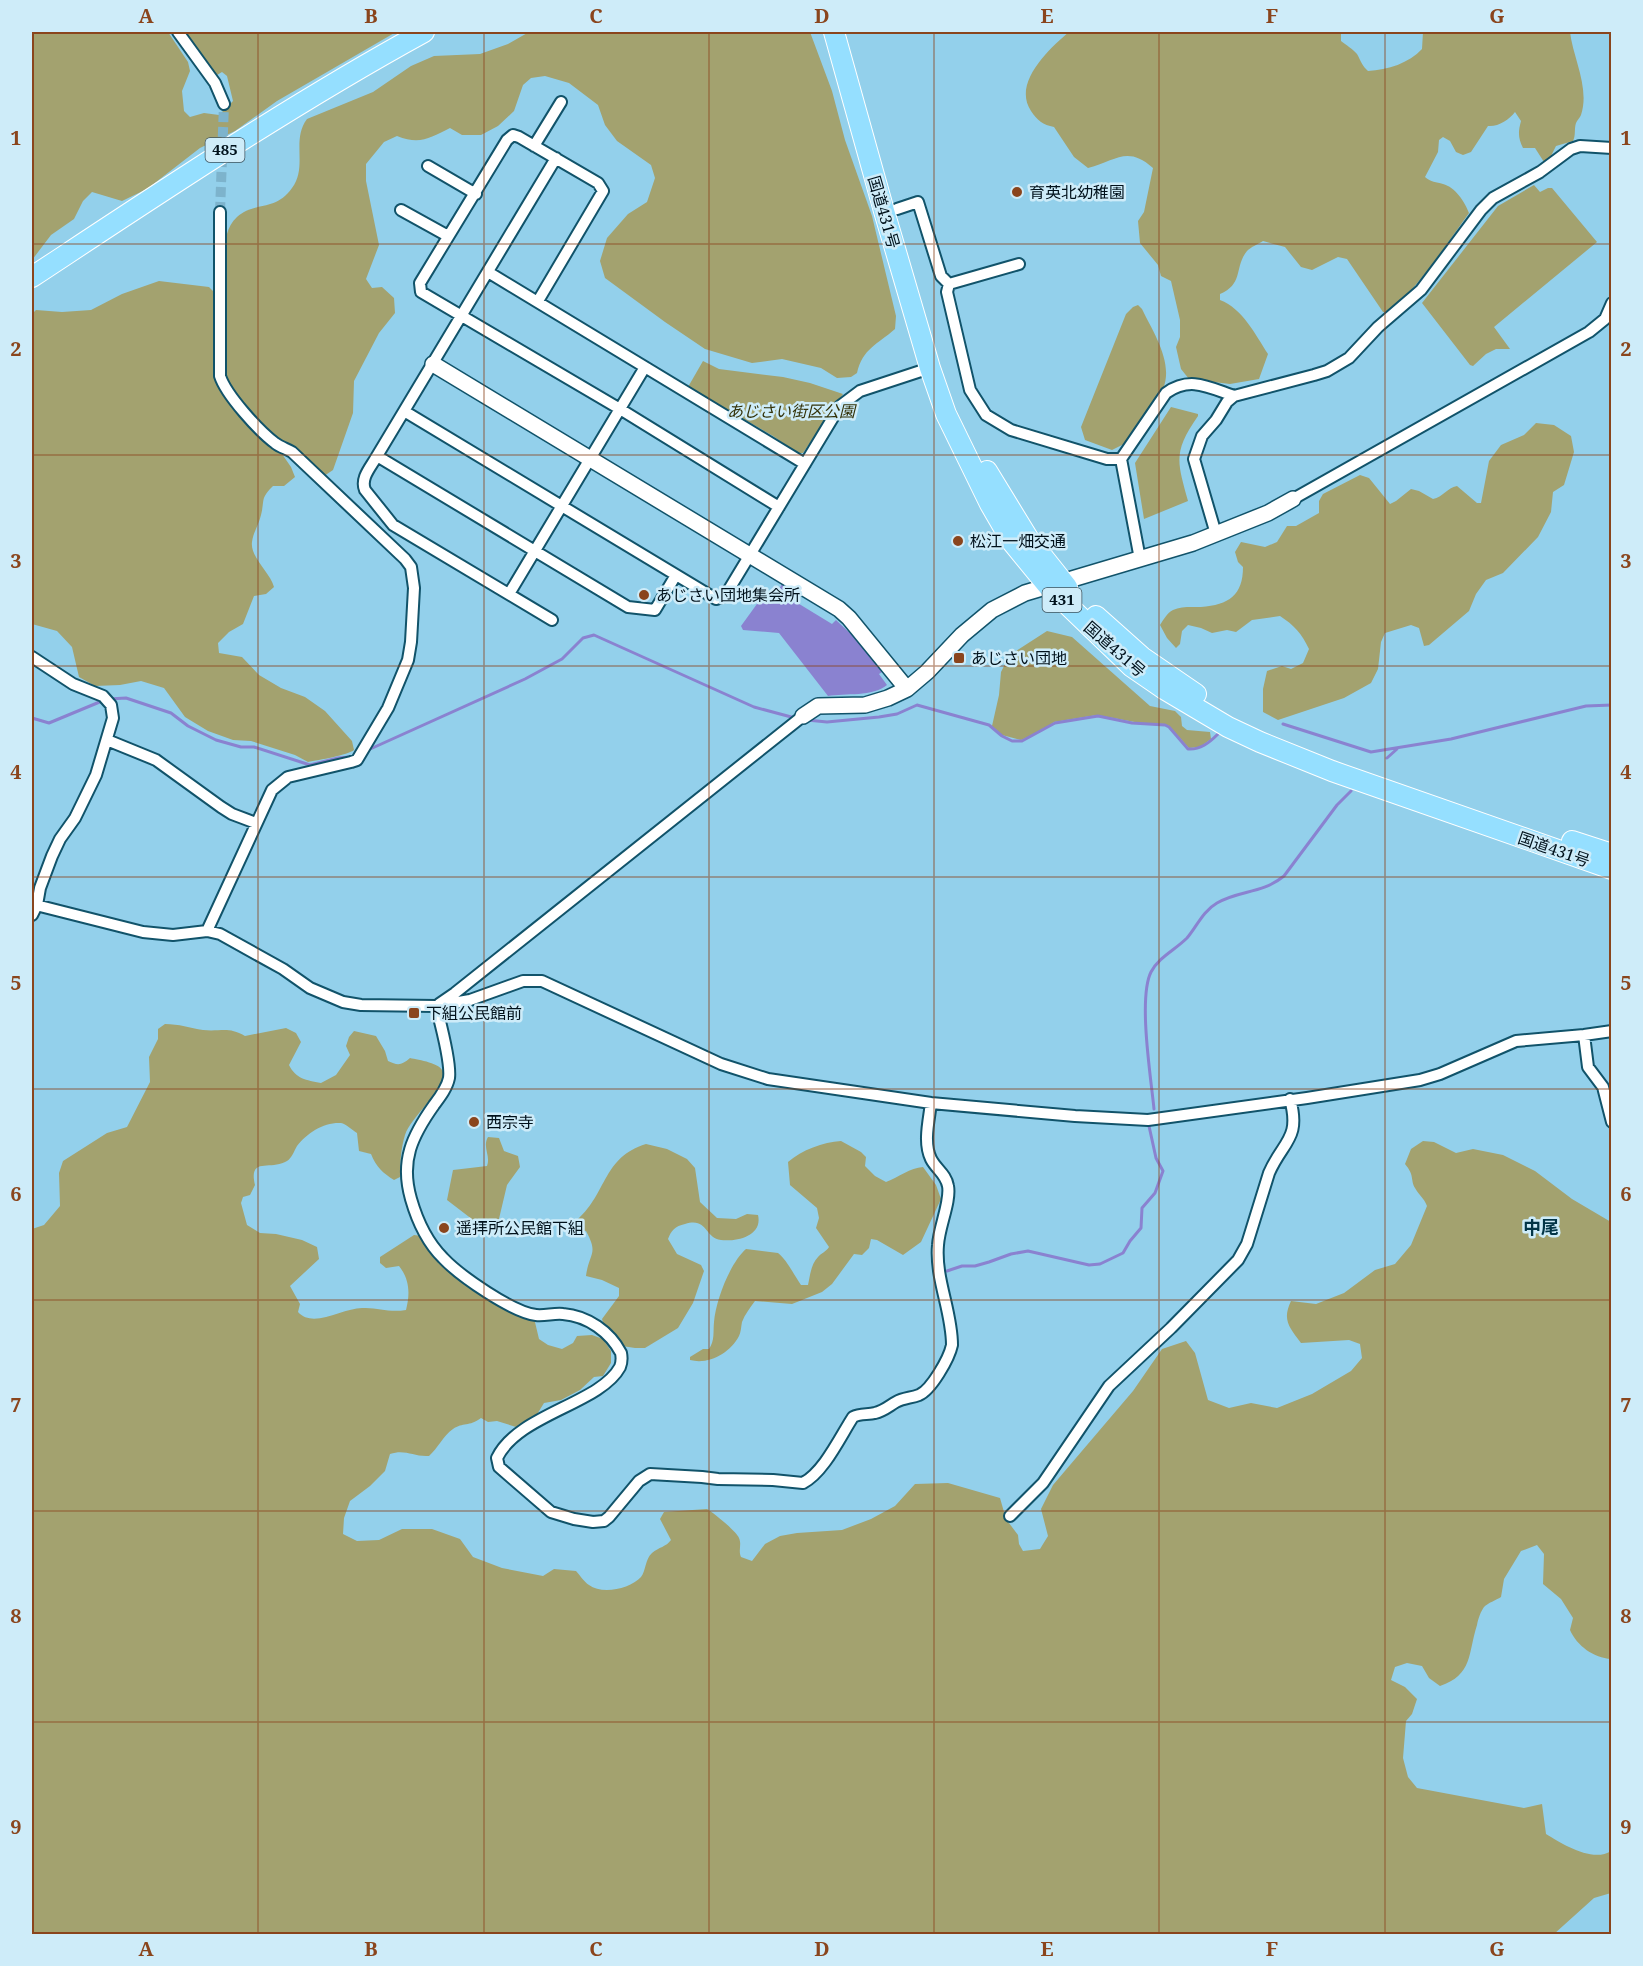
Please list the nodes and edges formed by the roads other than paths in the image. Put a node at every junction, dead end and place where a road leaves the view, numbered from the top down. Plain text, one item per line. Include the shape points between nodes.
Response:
1 (178, 32) edge
2 (424, 32) edge
3 (834, 32) edge
4 (848, 32) edge
5 (561, 102) dead end
6 (224, 104) tunnel mouth
7 (534, 146) junction
8 (1611, 148) edge
9 (556, 158) junction
10 (428, 166) dead end
11 (476, 194) junction
12 (897, 209) junction
13 (401, 210) dead end
14 (220, 212) tunnel mouth
15 (448, 236) junction
16 (1019, 264) dead end
17 (488, 272) junction
18 (32, 277) edge
19 (949, 284) junction
20 (538, 301) junction
21 (1611, 303) edge
22 (462, 316) junction
23 (433, 364) junction
24 (645, 367) junction
25 (930, 368) junction
26 (1234, 396) junction
27 (620, 409) junction
28 (404, 411) junction
29 (377, 456) junction
30 (590, 459) junction
31 (1121, 459) junction
32 (805, 464) junction
33 (1293, 498) joint
34 (562, 507) junction
35 (779, 507) junction
36 (1215, 534) junction
37 (535, 551) junction
38 (751, 555) junction
39 (1140, 558) junction
40 (676, 575) junction
41 (1055, 584) junction
42 (509, 594) junction
43 (552, 620) dead end
44 (32, 657) edge
45 (907, 689) junction
46 (798, 719) joint
47 (107, 740) junction
48 (256, 823) junction
49 (1611, 854) edge
50 (1611, 869) edge
51 (34, 904) edge
52 (32, 915) edge
53 (207, 931) junction
54 (436, 1006) junction
55 (1611, 1031) edge
56 (1584, 1035) junction
57 (1290, 1099) junction
58 (931, 1104) junction
59 (1611, 1122) edge
60 (1010, 1516) dead end

1 - 6 street via 215,83
2 - 18 highway, 485 via 269,122
3 - 25 highway, 国道431号 / 431
4 - 12 highway, 国道431号 / 431
5 - 7 street
7 - 9 street
7 - 11 street via 516,135 510,137
8 - 26 street via 1575,147 1493,198 1421,290 1340,365
9 - 17 street
9 - 20 street via 598,183 603,191
10 - 11 street
11 - 15 street
12 - 19 street via 918,202 941,276
12 - 41 highway, 国道431号 / 431 via 943,364 973,447
13 - 15 street
14 - 48 street via 222,384 275,443 292,452 393,545 411,567 414,594 408,660 388,708 362,752 351,762 288,777 272,790
15 - 22 street via 420,283 421,292
16 - 19 street
17 - 20 street
17 - 22 street
19 - 31 street via 947,292 966,379 975,400 987,414 1011,430 1107,459
20 - 24 street
21 - 33 street via 1605,319 1589,332
22 - 23 street
22 - 27 street
23 - 28 street
23 - 30 street
24 - 27 street
24 - 32 street
25 - 32 street via 860,391 840,406
25 - 41 highway, 国道431号 / 431 via 946,414 990,504 1012,542
26 - 31 street via 1185,383 1176,386 1166,393
26 - 36 street via 1202,436 1194,459
27 - 30 street
27 - 35 street
28 - 29 street
28 - 34 street
29 - 37 street
29 - 42 street via 364,479 364,488 389,522
30 - 34 street
30 - 38 street
31 - 39 street
32 - 35 street
33 - 36 street via 1268,513
34 - 37 street
34 - 40 street
35 - 38 street
36 - 39 street
37 - 40 street via 628,607 655,610
37 - 42 street
38 - 40 street via 725,596 716,599
38 - 45 street via 839,609
39 - 41 street
41 - 45 street via 1025,593 992,610
41 - 49 highway, 国道431号 / 431 via 1142,657 1233,715 1336,758
41 - 50 highway, 国道431号 / 431 via 1132,667 1228,727 1332,771
42 - 43 street
44 - 47 street via 73,684 106,698 113,718
45 - 46 street via 865,705 818,706
46 - 54 street
47 - 48 street via 156,760 221,807
47 - 51 street via 89,791 60,839
48 - 53 street
51 - 52 street
51 - 53 street via 143,932 173,935
53 - 54 street via 220,934 310,988 343,1002
54 - 58 street via 470,1000 523,981 542,981 746,1073 787,1084
54 - 58 street via 449,1077 408,1151 406,1165 410,1197 423,1229 443,1259 513,1308 536,1315 581,1318 607,1334 621,1353 620,1367 605,1382 522,1431 497,1458 499,1467 544,1507 574,1520 604,1521 650,1474 803,1484 837,1445 854,1416 874,1414 930,1386 952,1345 937,1264 948,1186 931,1159 928,1145
55 - 56 street
56 - 57 street via 1516,1041 1420,1080
56 - 59 street via 1588,1067 1603,1087
57 - 58 street via 1148,1120
57 - 60 street via 1294,1124 1291,1138 1269,1173 1243,1253 1109,1386 1043,1483

